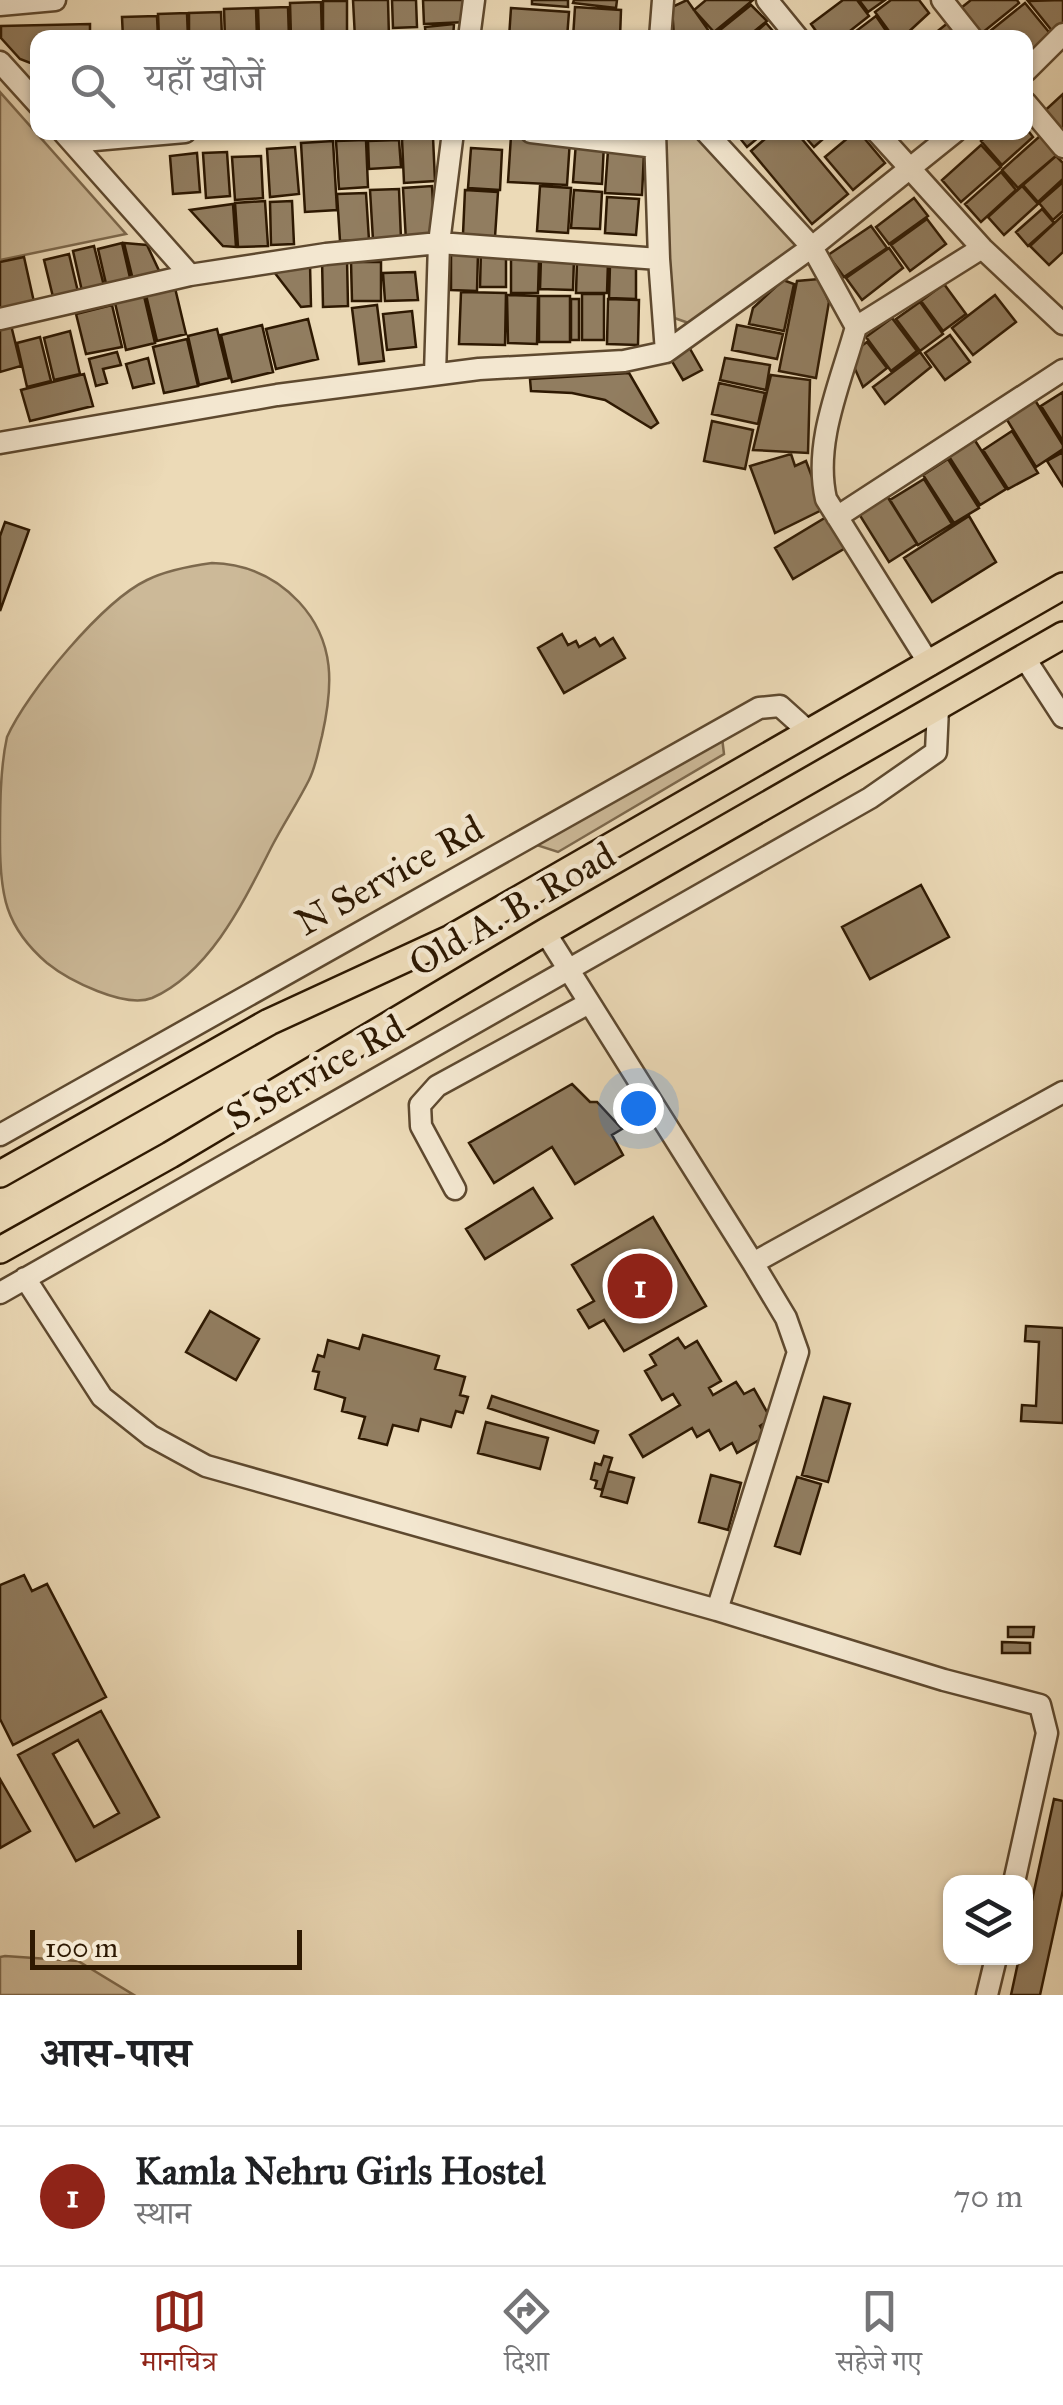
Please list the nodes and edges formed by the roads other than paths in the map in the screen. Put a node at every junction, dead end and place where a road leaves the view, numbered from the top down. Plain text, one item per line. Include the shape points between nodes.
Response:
1 (55, 0) edge
2 (474, 0) edge
3 (663, 0) edge
4 (767, 0) edge
5 (942, 0) edge
6 (0, 5) edge
7 (470, 30) edge
8 (661, 30) edge
9 (791, 30) edge
10 (966, 30) edge
11 (1063, 34) edge
12 (0, 62) edge
13 (1033, 64) edge
14 (30, 95) edge
15 (1033, 112) edge
16 (71, 140) edge
17 (453, 140) edge
18 (655, 140) edge
19 (713, 140) edge
20 (884, 140) edge
21 (945, 140) edge
22 (1063, 147) edge
23 (908, 170) junction
24 (439, 242) junction
25 (812, 248) junction
26 (982, 248) junction
27 (658, 259) junction
28 (190, 276) junction
29 (0, 319) edge
30 (1063, 324) edge
31 (856, 328) junction
32 (666, 352) junction
33 (1063, 370) edge
34 (434, 374) junction
35 (0, 443) edge
36 (838, 518) junction
37 (1063, 586) edge
38 (1063, 635) edge
39 (1024, 658) junction
40 (930, 665) junction
41 (938, 708) junction
42 (1063, 717) edge
43 (810, 733) junction
44 (545, 932) junction
45 (568, 971) junction
46 (589, 1003) junction
47 (1063, 1092) edge
48 (0, 1135) edge
49 (0, 1174) edge
50 (455, 1189) dead end
51 (0, 1250) edge
52 (753, 1263) junction
53 (25, 1278) junction
54 (0, 1293) edge
55 (717, 1610) junction
56 (1016, 1875) edge
57 (994, 1965) edge
58 (987, 1995) edge

1 - 6 street
2 - 7 street
3 - 8 street
4 - 9 street
5 - 10 street
11 - 13 street
12 - 14 street
15 - 22 street
16 - 28 street
17 - 24 street
18 - 27 street
19 - 25 street
20 - 23 street
21 - 23 street
23 - 25 street
23 - 26 street
24 - 27 street
24 - 28 street
24 - 34 street
25 - 31 street
25 - 32 street
26 - 30 street
26 - 31 street
27 - 32 street
28 - 29 street
31 - 36 street via 822,452 826,499
32 - 34 street
33 - 36 street
34 - 35 street
36 - 40 street
37 - 40 main road, Old A. B. Road
38 - 39 main road, Old A. B. Road
39 - 41 main road, Old A. B. Road
39 - 42 street
40 - 43 main road, Old A. B. Road
41 - 44 main road, Old A. B. Road
41 - 45 street, S Service Rd via 936,752 870,798
43 - 48 street, N Service Rd via 780,706 758,708
43 - 49 main road, Old A. B. Road via 450,938 270,1022
44 - 45 street
44 - 51 main road, Old A. B. Road
45 - 46 street
45 - 53 street, S Service Rd
46 - 50 street via 437,1086 420,1105 422,1126
46 - 52 street
47 - 52 street
52 - 55 street via 798,1352
53 - 54 street, S Service Rd
53 - 55 street via 102,1397 151,1436 206,1466
55 - 56 street via 1040,1705 1048,1733
57 - 58 street

